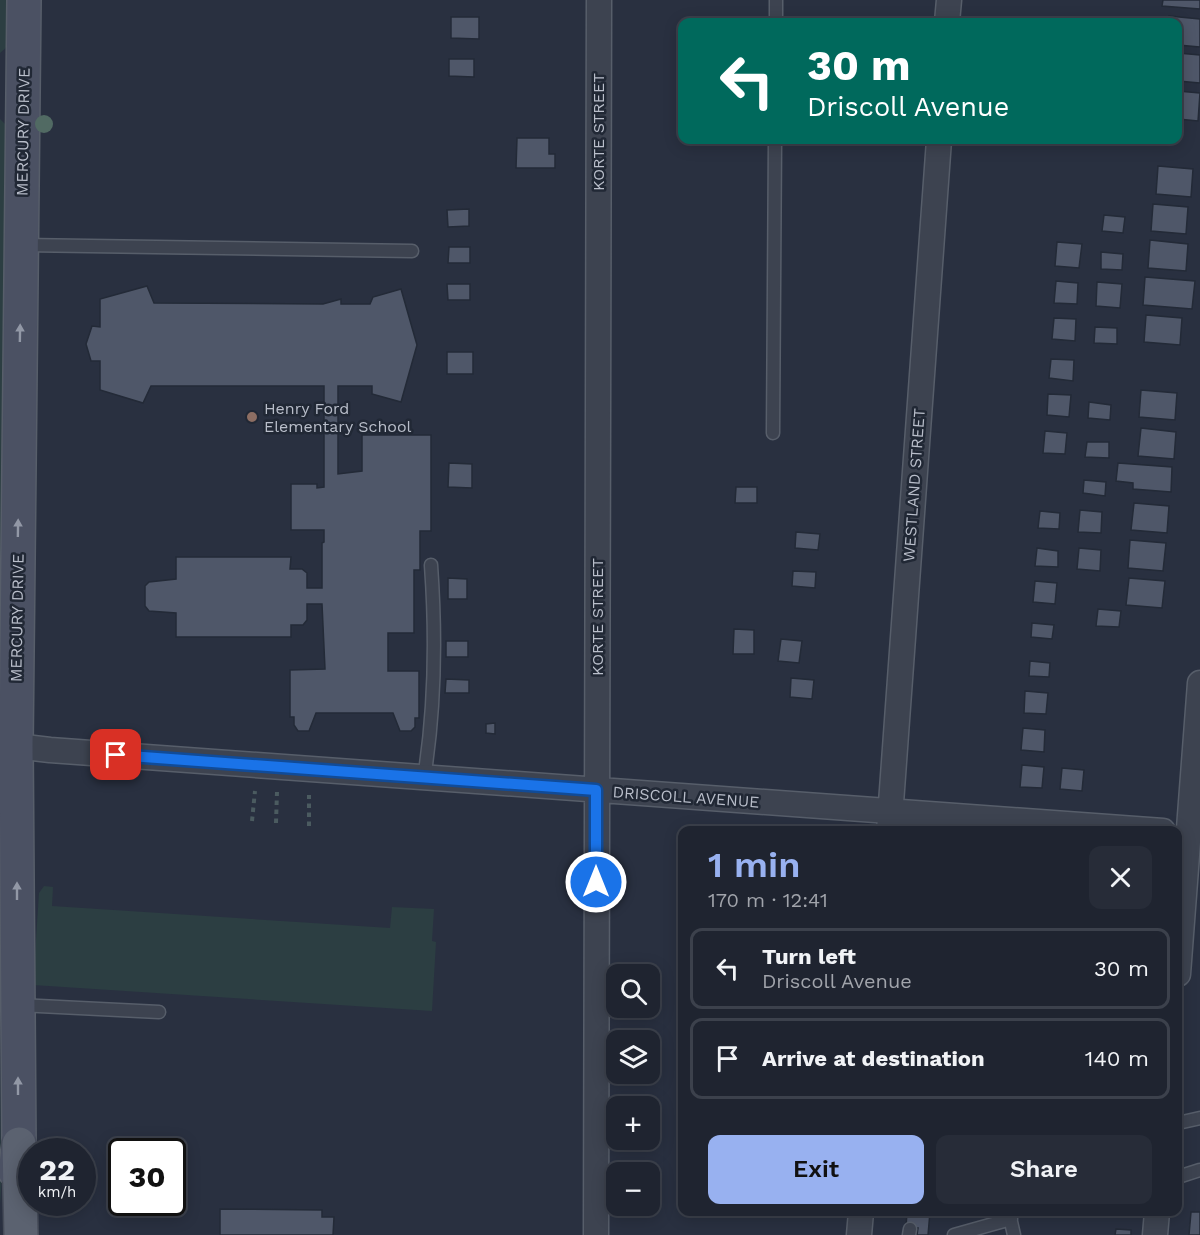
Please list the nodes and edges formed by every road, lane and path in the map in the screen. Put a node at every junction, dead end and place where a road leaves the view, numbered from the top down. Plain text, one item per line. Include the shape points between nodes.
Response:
1 (24, 0) edge
2 (598, 0) edge
3 (776, 0) edge
4 (949, 0) edge
5 (776, 18) edge
6 (947, 18) edge
7 (12, 76) edge
8 (775, 144) edge
9 (939, 144) edge
10 (21, 245) junction
11 (411, 251) dead end
12 (773, 433) dead end
13 (431, 566) dead end
14 (1200, 683) edge
15 (8, 739) edge
16 (424, 778) junction
17 (596, 790) junction
18 (255, 791) dead end
19 (277, 792) dead end
20 (309, 795) dead end
21 (252, 821) dead end
22 (890, 821) edge
23 (276, 824) dead end
24 (309, 826) dead end
25 (1026, 826) edge
26 (1189, 833) edge
27 (1182, 923) edge
28 (9, 1007) edge
29 (159, 1012) dead end
30 (1200, 1118) edge
31 (1182, 1122) edge
32 (19, 1138) edge
33 (18, 1152) edge
34 (1200, 1170) edge
35 (1182, 1176) edge
36 (21, 1216) edge
37 (861, 1216) edge
38 (1007, 1216) edge
39 (1010, 1216) edge
40 (1157, 1216) edge
41 (8, 1235) edge
42 (21, 1235) edge
43 (596, 1235) edge
44 (860, 1235) edge
45 (954, 1235) edge
46 (1014, 1235) edge
47 (1155, 1235) edge

1 - 7 street, MERCURY DRIVE
2 - 17 street, KORTE STREET
3 - 5 lane
4 - 6 street
7 - 10 street, MERCURY DRIVE
8 - 12 lane
9 - 22 street, WESTLAND STREET
10 - 11 lane
15 -> 10 street, MERCURY DRIVE
13 - 16 lane via 431,719
14 - 26 street
15 - 16 street, DRISCOLL AVENUE
28 -> 15 street, MERCURY DRIVE
16 - 17 street, DRISCOLL AVENUE
17 - 22 street, DRISCOLL AVENUE
17 - 43 street, KORTE STREET
18 - 21 path
19 - 23 path
20 - 24 path
22 - 25 street, DRISCOLL AVENUE
26 - 27 street
28 - 29 lane
32 -> 28 street, MERCURY DRIVE
30 - 31 lane
33 - 41 street, MERCURY DRIVE
34 - 35 lane
36 - 42 main road
37 - 44 street
38 - 45 lane
39 - 46 lane
40 - 47 street

